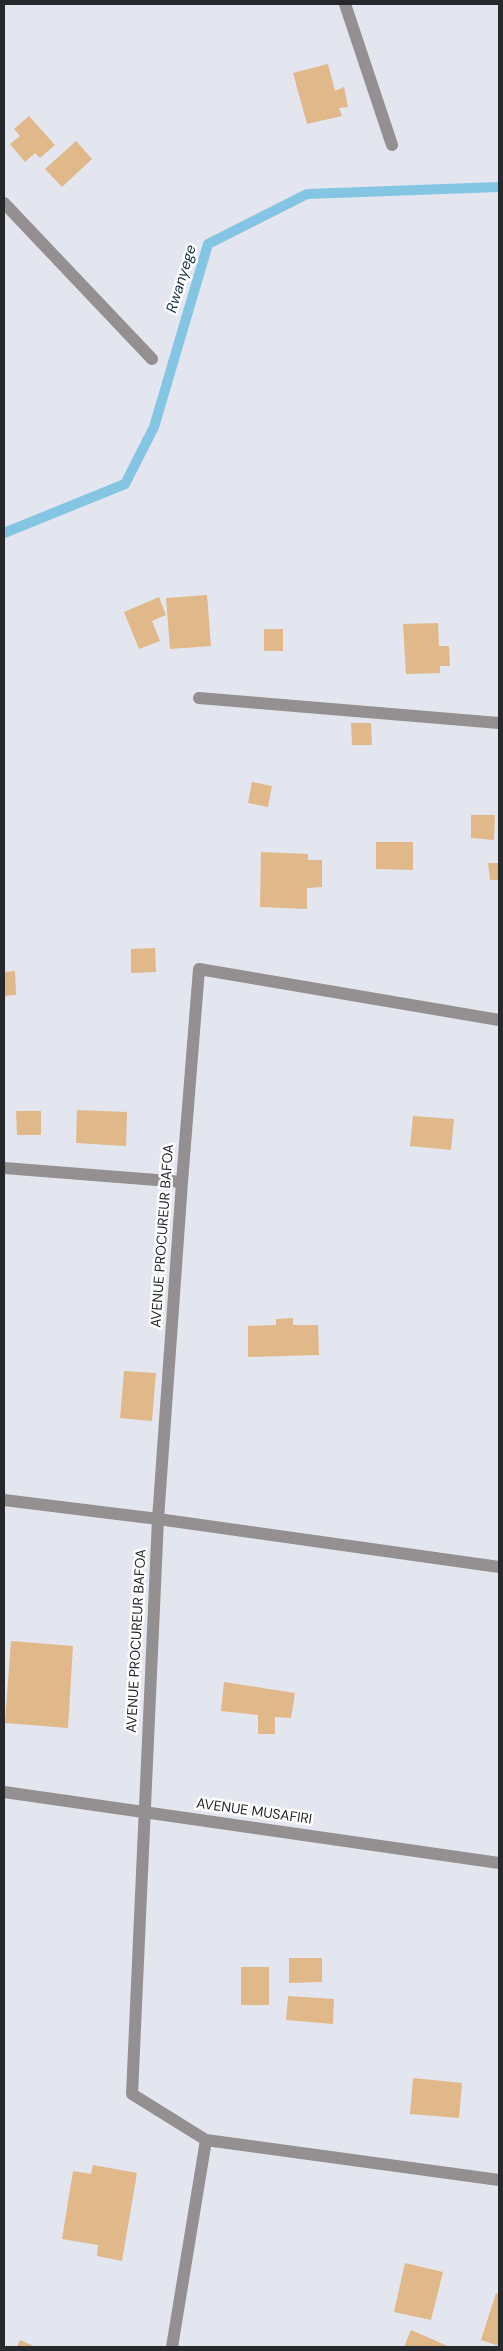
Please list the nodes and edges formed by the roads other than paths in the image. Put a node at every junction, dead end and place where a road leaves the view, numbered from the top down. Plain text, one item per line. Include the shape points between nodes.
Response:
1 (345, 4) edge
2 (392, 146) dead end
3 (4, 202) edge
4 (152, 359) dead end
5 (199, 698) dead end
6 (499, 723) edge
7 (499, 1020) edge
8 (4, 1168) edge
9 (182, 1182) junction
10 (4, 1500) edge
11 (158, 1519) junction
12 (499, 1567) edge
13 (4, 1792) edge
14 (144, 1810) junction
15 (499, 1863) edge
16 (206, 2140) junction
17 (499, 2180) edge
18 (172, 2347) edge

1 - 2 street
3 - 4 street
5 - 6 street
7 - 9 street, AVENUE PROCUREUR BAFOA via 199,969
8 - 9 street
9 - 11 street, AVENUE PROCUREUR BAFOA
10 - 11 street
11 - 12 street
11 - 14 street, AVENUE PROCUREUR BAFOA
13 - 14 street, AVENUE MUSAFIRI
14 - 15 street, AVENUE MUSAFIRI
14 - 16 street, AVENUE PROCUREUR BAFOA via 132,2094
16 - 17 street
16 - 18 street

